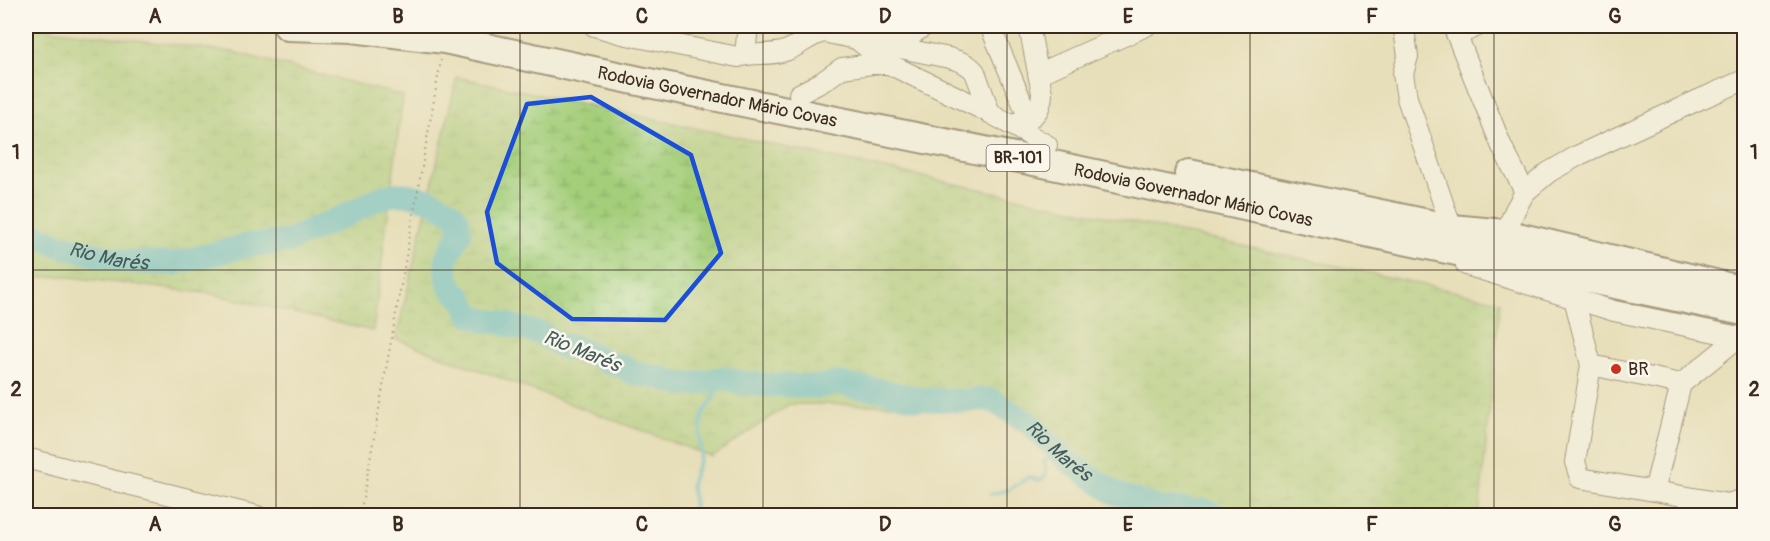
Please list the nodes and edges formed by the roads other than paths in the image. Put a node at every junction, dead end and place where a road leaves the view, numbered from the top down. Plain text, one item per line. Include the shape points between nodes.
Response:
1 (288, 26) edge
2 (594, 26) edge
3 (619, 26) edge
4 (748, 26) edge
5 (924, 26) edge
6 (990, 26) edge
7 (1029, 26) edge
8 (1146, 26) edge
9 (1478, 26) edge
10 (814, 30) edge
11 (1404, 30) dead end
12 (1455, 30) edge
13 (454, 32) edge
14 (834, 33) junction
15 (745, 54) junction
16 (892, 56) junction
17 (842, 68) junction
18 (1038, 74) junction
19 (1744, 80) edge
20 (799, 94) junction
21 (990, 113) junction
22 (1029, 119) junction
23 (1009, 124) junction
24 (1047, 144) junction
25 (1525, 192) junction
26 (1452, 229) junction
27 (1366, 232) junction
28 (1505, 234) junction
29 (1744, 291) edge
30 (1574, 298) junction
31 (1743, 328) edge
32 (1591, 365) junction
33 (1681, 384) junction
34 (26, 458) edge
35 (1654, 491) junction
36 (1744, 500) edge
37 (257, 516) edge

1 - 13 highway, Rodovia Governador Mário Covas / BR-101
2 - 15 street via 666,44 738,57
3 - 15 street
4 - 15 street
5 - 16 street
6 - 22 street
7 - 18 street
8 - 18 street
9 - 12 street
10 - 14 street
10 - 15 street via 783,52
11 - 26 street via 1407,98
12 - 25 street via 1502,147
13 - 20 highway, Rodovia Governador Mário Covas / BR-101
13 - 27 highway, Rodovia Governador Mário Covas / BR-101 via 667,87
14 - 16 street
14 - 17 street
16 - 17 street via 872,64
16 - 21 street
16 - 21 street via 949,58 966,63 975,72
17 - 20 street
18 - 22 street via 1041,101
19 - 25 street via 1579,155
20 - 24 highway, Rodovia Governador Mário Covas / BR-101
21 - 23 street
22 - 23 street
23 - 24 street
24 - 26 highway, Rodovia Governador Mário Covas / BR-101
25 - 28 street
26 - 28 highway, Rodovia Governador Mário Covas / BR-101
27 - 30 street
27 - 31 highway, Rodovia Governador Mário Covas / BR-101
28 - 29 highway, Rodovia Governador Mário Covas / BR-101
30 - 31 street via 1692,327
30 - 32 street
31 - 33 street
32 - 33 street
32 - 35 street via 1575,462 1580,478
33 - 35 street
34 - 37 street
35 - 36 street via 1728,504

